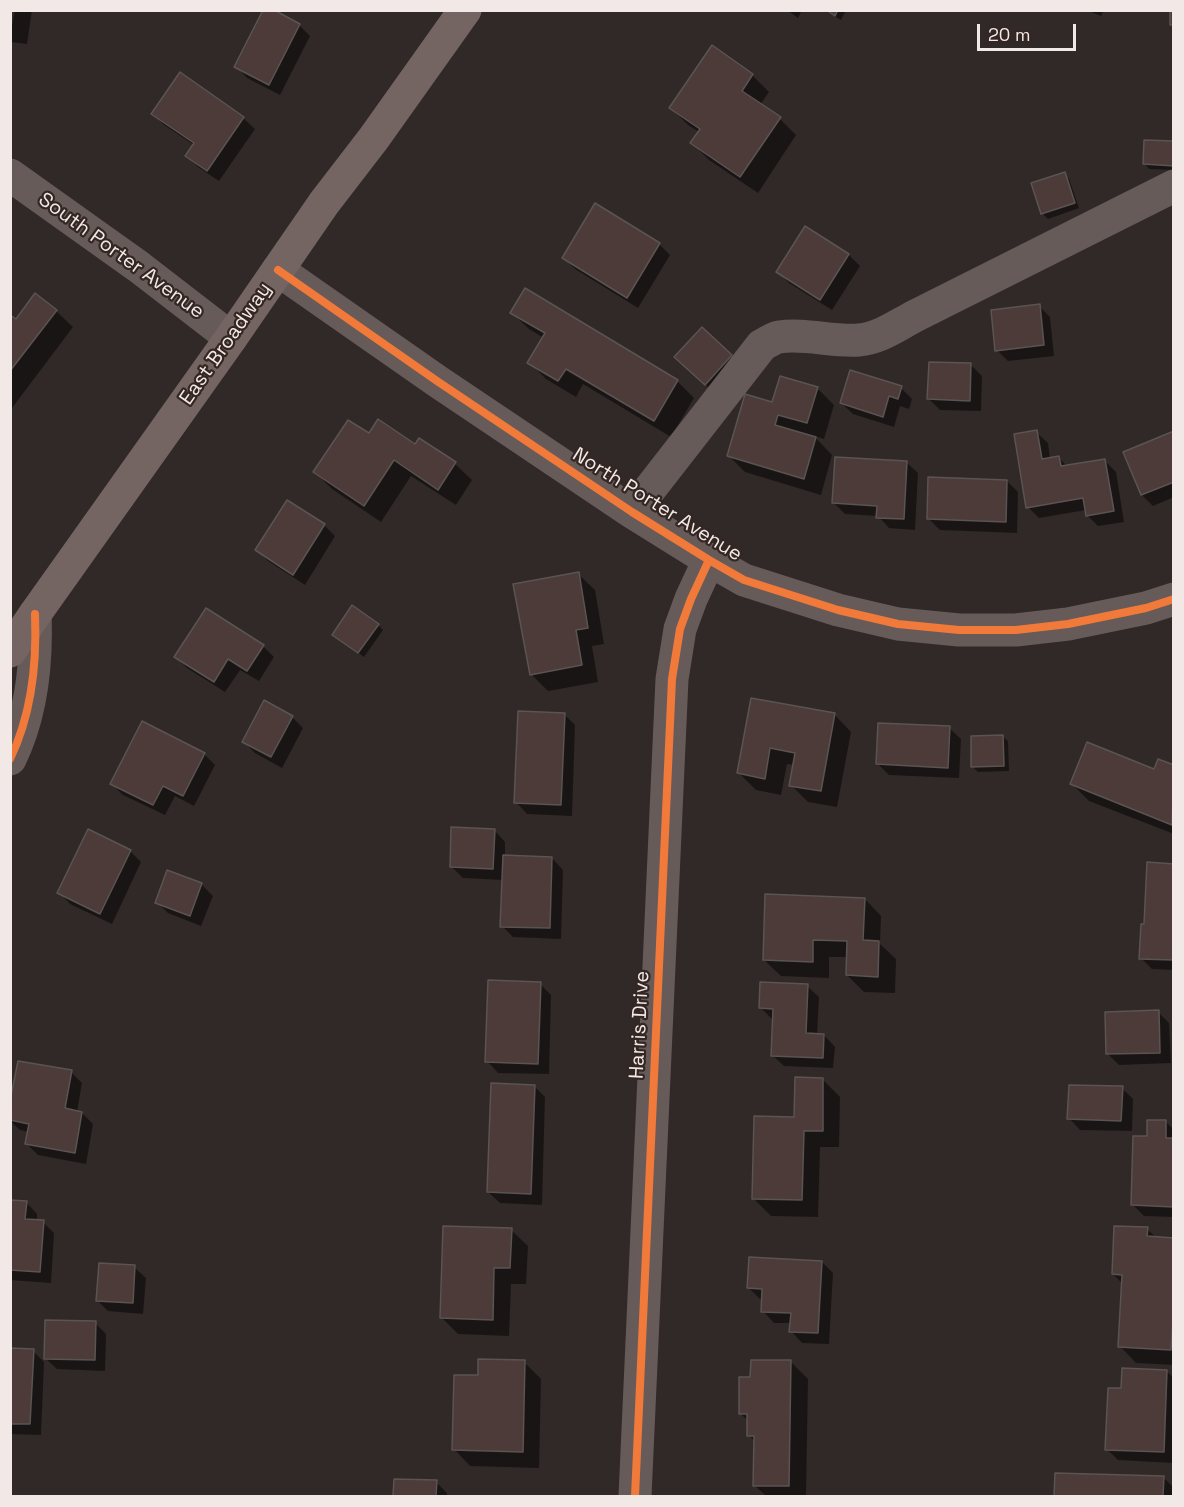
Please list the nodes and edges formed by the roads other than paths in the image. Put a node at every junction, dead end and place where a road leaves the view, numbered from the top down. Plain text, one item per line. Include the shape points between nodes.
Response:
1 (465, 10) edge
2 (10, 175) edge
3 (1173, 186) edge
4 (278, 270) junction
5 (231, 338) junction
6 (632, 512) junction
7 (709, 560) junction
8 (1164, 608) edge
9 (35, 614) junction
10 (10, 651) edge
11 (10, 759) edge
12 (635, 1497) edge

1 - 4 main road, East Broadway
2 - 5 street, South Porter Avenue
3 - 6 street via 881,335 860,340 777,338 762,345
4 - 5 main road, East Broadway
4 - 6 street, North Porter Avenue
5 - 9 main road, East Broadway
6 - 7 street, North Porter Avenue
7 - 8 street, North Porter Avenue via 744,580 838,610 898,624 1016,630
7 - 12 street, Harris Drive via 680,629 672,679
9 - 10 main road, East Broadway
9 - 11 street via 34,676 24,725

